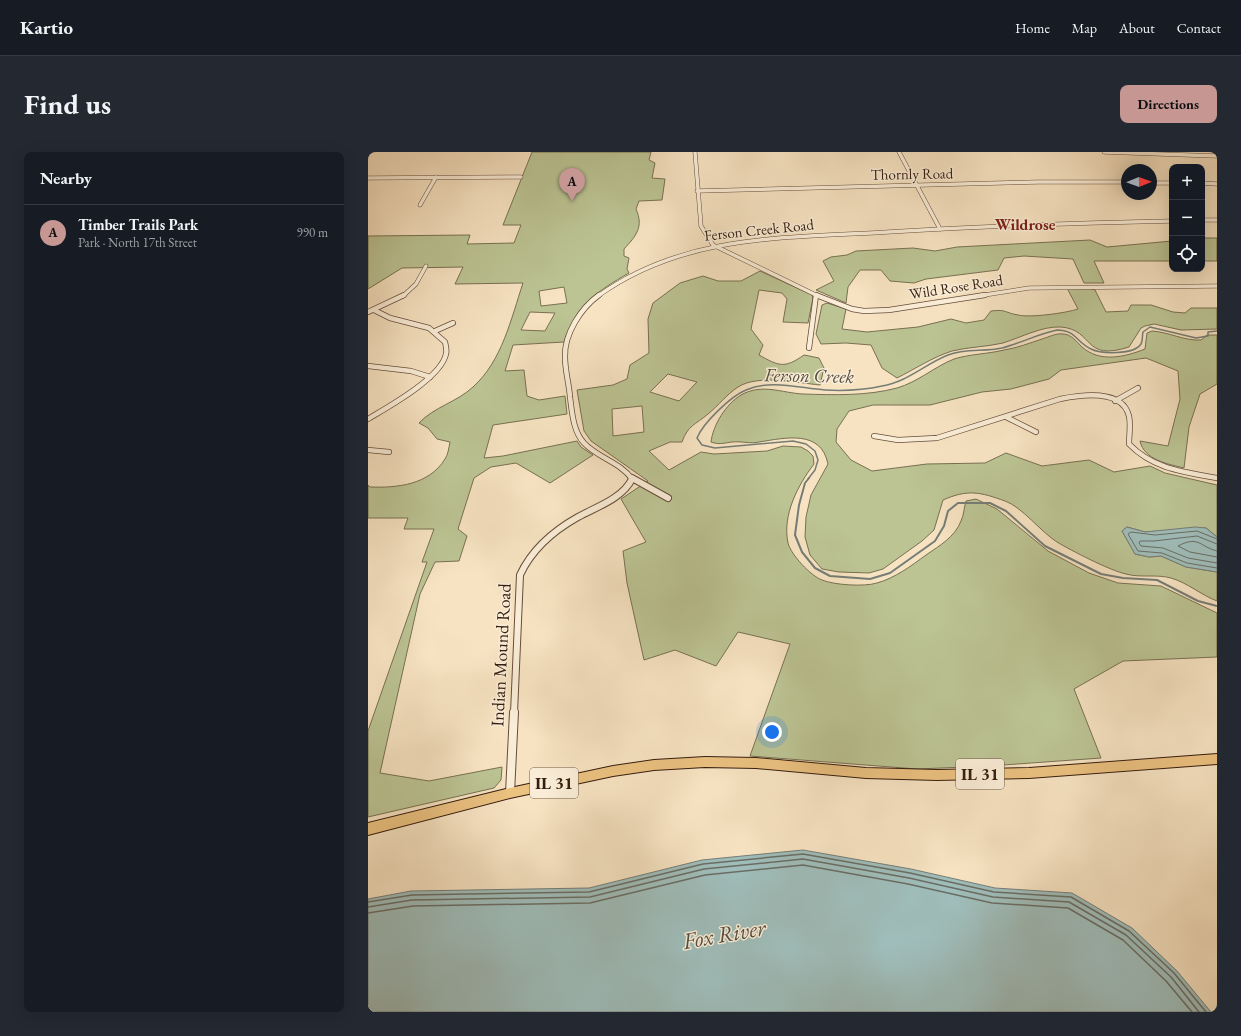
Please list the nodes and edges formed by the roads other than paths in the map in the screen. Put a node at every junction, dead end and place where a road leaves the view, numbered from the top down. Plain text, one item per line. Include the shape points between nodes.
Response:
1 (695, 152) edge
2 (899, 152) edge
3 (1104, 152) edge
4 (1216, 155) edge
5 (436, 177) junction
6 (521, 177) dead end
7 (368, 178) edge
8 (1121, 182) edge
9 (1157, 183) edge
10 (1169, 183) edge
11 (1205, 183) edge
12 (1217, 184) edge
13 (916, 186) junction
14 (697, 191) junction
15 (420, 205) dead end
16 (1205, 220) edge
17 (1217, 220) edge
18 (1169, 221) edge
19 (940, 229) junction
20 (713, 245) junction
21 (426, 266) dead end
22 (1217, 286) edge
23 (816, 295) junction
24 (374, 310) junction
25 (368, 312) edge
26 (453, 323) dead end
27 (436, 331) junction
28 (809, 348) dead end
29 (368, 366) edge
30 (430, 377) junction
31 (1138, 388) dead end
32 (1115, 401) junction
33 (1006, 417) junction
34 (368, 419) edge
35 (1036, 432) dead end
36 (874, 436) dead end
37 (368, 450) edge
38 (389, 452) dead end
39 (1217, 478) edge
40 (632, 479) junction
41 (668, 498) dead end
42 (1217, 759) edge
43 (510, 793) junction
44 (368, 829) edge

1 - 14 street
2 - 13 street
3 - 4 street
5 - 6 street
5 - 7 street
5 - 15 street
8 - 13 street, Thornly Road
9 - 10 street
11 - 12 street
13 - 14 street, Thornly Road
13 - 19 street
14 - 20 street via 701,226
16 - 17 street
18 - 19 street, Ferson Creek Road
19 - 20 street, Ferson Creek Road via 769,238
20 - 23 street, Wild Rose Road
20 - 40 street, Ferson Creek Road via 646,268 613,285 579,315 566,341 565,363 577,433 585,444 627,471
21 - 24 street via 419,282 411,290
22 - 23 street, Wild Rose Road via 1029,288 876,311 852,309
23 - 28 street
24 - 25 street
24 - 27 street via 393,319
26 - 27 street
27 - 30 street via 445,342 447,352 439,369
29 - 30 street via 400,369
30 - 34 street
31 - 32 street
32 - 33 street via 1097,394 1080,394
32 - 39 street via 1128,412 1128,444 1137,454 1160,467
33 - 35 street
33 - 36 street via 937,438 898,440
37 - 38 street
40 - 41 street, Ferson Creek Road
40 - 43 street, Indian Mound Road via 630,484 614,497 570,522 545,540 527,560 520,575
42 - 43 main road, IL 31 via 1029,773 937,775 866,773 743,762 705,762 613,770
43 - 44 main road, IL 31

